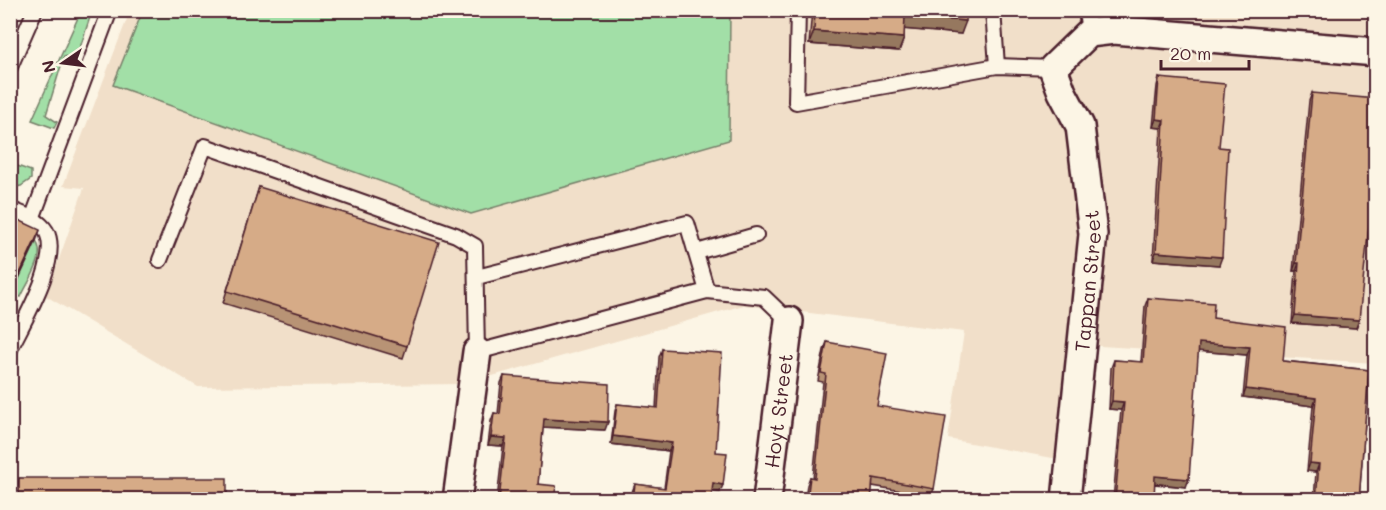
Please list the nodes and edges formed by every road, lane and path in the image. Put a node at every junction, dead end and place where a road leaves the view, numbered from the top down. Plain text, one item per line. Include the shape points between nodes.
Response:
1 (35, 10) edge
2 (110, 10) edge
3 (798, 10) edge
4 (993, 10) edge
5 (1087, 22) edge
6 (1376, 52) edge
7 (997, 66) junction
8 (10, 67) edge
9 (1053, 68) junction
10 (10, 209) edge
11 (32, 219) junction
12 (756, 235) dead end
13 (697, 252) junction
14 (160, 260) dead end
15 (477, 277) junction
16 (707, 291) junction
17 (789, 321) joint
18 (10, 349) edge
19 (477, 352) junction
20 (457, 500) edge
21 (767, 500) edge
22 (1066, 500) edge

1 - 8 lane
2 - 11 lane
3 - 7 lane via 796,102
4 - 7 lane
5 - 6 street via 1114,30
5 - 9 street
7 - 9 lane
9 - 22 street, Tappan Street via 1080,126 1092,234
10 - 11 lane
11 - 18 lane via 46,230 51,246 48,265
12 - 13 lane
13 - 15 lane via 687,223
13 - 16 lane
14 - 15 lane via 205,146 456,235 475,246
15 - 19 lane
16 - 17 lane via 765,297
16 - 19 lane
17 - 21 street, Hoyt Street
19 - 20 street

